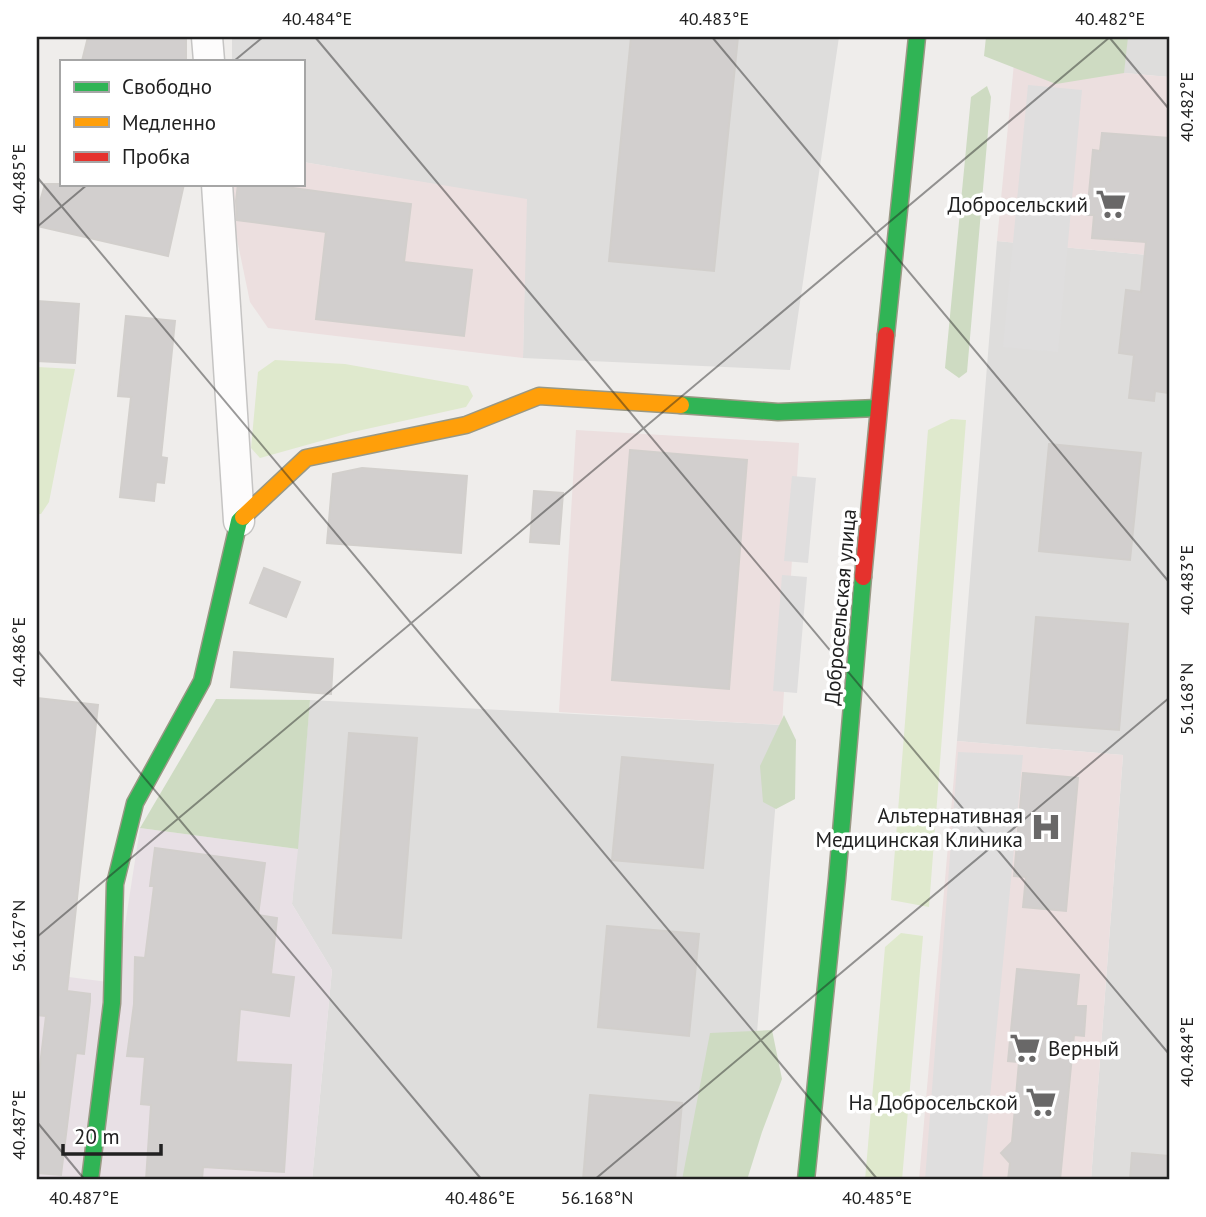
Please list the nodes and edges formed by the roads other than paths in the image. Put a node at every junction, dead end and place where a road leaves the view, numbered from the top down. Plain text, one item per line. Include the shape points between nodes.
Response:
1 (207, 37) edge
2 (917, 37) edge
3 (209, 60) edge
4 (217, 186) edge
5 (878, 408) junction
6 (239, 521) junction
7 (90, 1180) edge
8 (806, 1180) edge

1 - 3 street
2 - 5 street, Добросельская улица
4 - 6 street
5 - 6 street via 778,412 539,396 466,425 306,458
5 - 8 street, Добросельская улица
6 - 7 street via 202,681 135,803 115,884 112,1003

